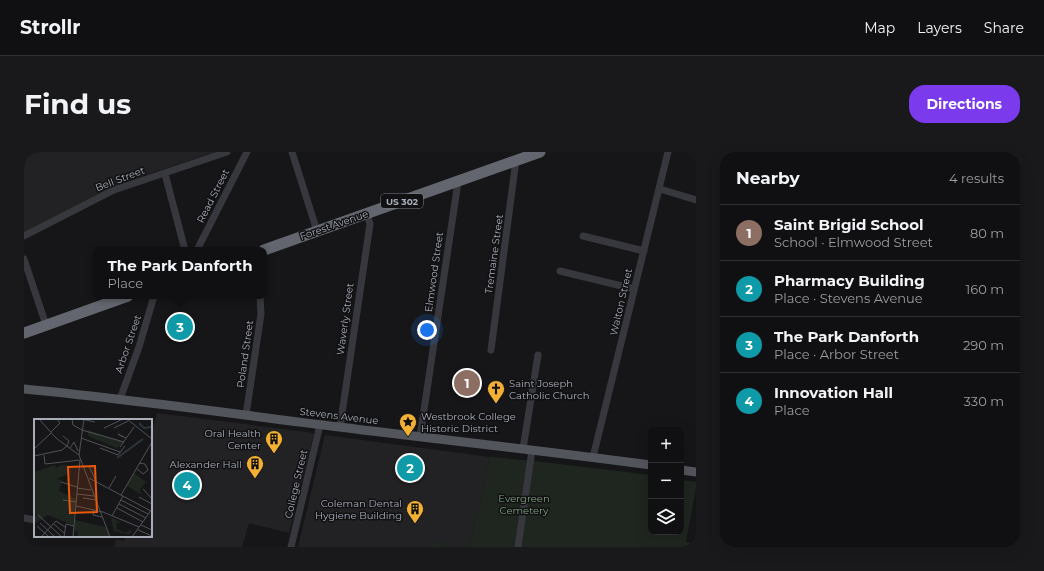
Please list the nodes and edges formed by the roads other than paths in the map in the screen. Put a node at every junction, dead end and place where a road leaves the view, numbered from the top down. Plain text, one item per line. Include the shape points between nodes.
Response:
1 (227, 152) edge
2 (247, 152) edge
3 (292, 152) edge
4 (540, 152) edge
5 (668, 152) edge
6 (516, 160) junction
7 (165, 174) junction
8 (458, 182) junction
9 (660, 188) junction
10 (696, 200) edge
11 (366, 214) junction
12 (318, 231) junction
13 (24, 236) edge
14 (583, 236) dead end
15 (184, 247) edge
16 (199, 247) edge
17 (267, 249) edge
18 (644, 251) junction
19 (24, 259) edge
20 (560, 271) dead end
21 (634, 289) junction
22 (120, 299) edge
23 (153, 299) edge
24 (260, 299) edge
25 (46, 325) junction
26 (24, 333) edge
27 (491, 350) dead end
28 (538, 355) dead end
29 (24, 389) edge
30 (120, 399) junction
31 (246, 415) junction
32 (320, 425) junction
33 (340, 427) junction
34 (420, 437) junction
35 (523, 449) junction
36 (532, 450) junction
37 (593, 457) junction
38 (648, 465) edge
39 (684, 470) edge
40 (696, 472) edge
41 (24, 518) edge
42 (34, 520) edge
43 (292, 547) edge
44 (518, 547) edge

1 - 7 street, Bell Street
2 - 16 street, Read Street
3 - 12 street
4 - 6 highway, Forest Avenue / US 302
5 - 9 street, Walton Street
6 - 8 highway, Forest Avenue / US 302
6 - 27 street, Tremaine Street
7 - 13 street, Bell Street via 114,190
7 - 15 street
8 - 11 highway, Forest Avenue / US 302
8 - 34 street, Elmwood Street
9 - 10 street
9 - 18 street, Walton Street
11 - 12 highway, Forest Avenue / US 302
11 - 33 street, Waverly Street via 370,224
12 - 17 highway, Forest Avenue / US 302
14 - 18 street
18 - 21 street, Walton Street
19 - 25 street
20 - 21 street
21 - 37 street, Walton Street
22 - 25 highway
23 - 30 street, Arbor Street
24 - 31 street, Poland Street via 261,314
25 - 26 highway
28 - 35 street
29 - 30 main road, Stevens Avenue
30 - 31 main road, Stevens Avenue
31 - 32 main road, Stevens Avenue
32 - 33 main road, Stevens Avenue
32 - 43 street, College Street
33 - 34 main road, Stevens Avenue
34 - 35 main road, Stevens Avenue
35 - 36 main road, Stevens Avenue
36 - 37 main road, Stevens Avenue
36 - 44 street
37 - 38 main road, Stevens Avenue
39 - 40 main road
41 - 42 street

